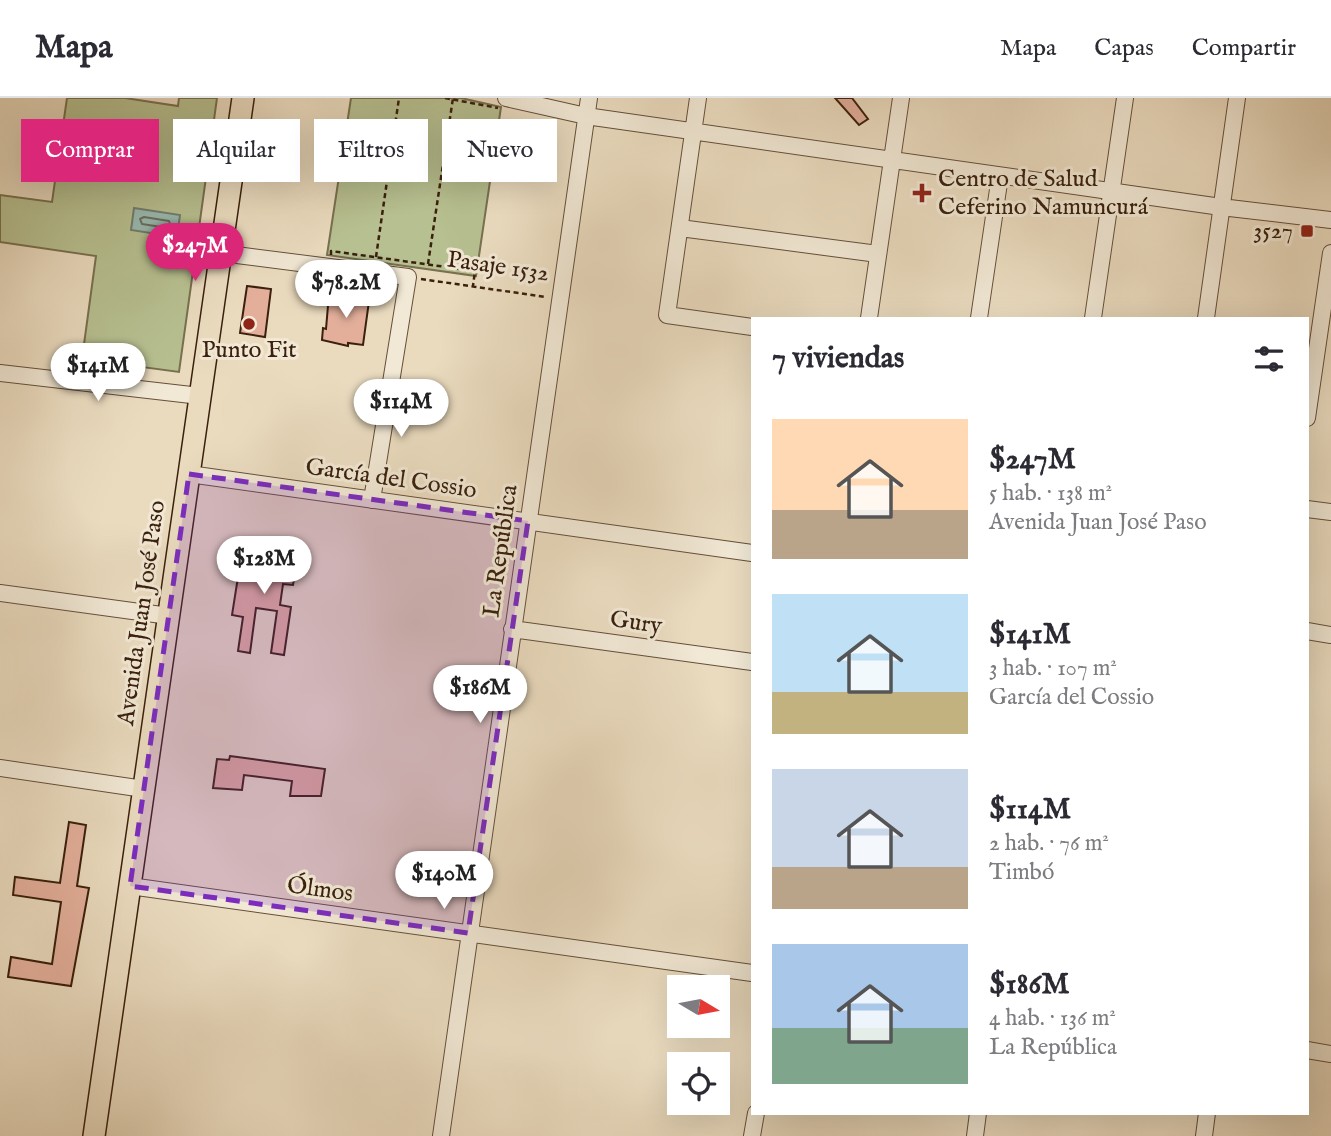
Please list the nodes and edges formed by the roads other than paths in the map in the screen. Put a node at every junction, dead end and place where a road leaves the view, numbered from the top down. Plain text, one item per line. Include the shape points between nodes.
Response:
1 (243, 98) edge
2 (506, 98) edge
3 (589, 98) edge
4 (698, 98) edge
5 (901, 98) edge
6 (1125, 98) edge
7 (1237, 98) edge
8 (586, 116) junction
9 (693, 132) junction
10 (891, 160) junction
11 (1000, 176) junction
12 (1111, 192) junction
13 (1221, 208) junction
14 (1331, 220) edge
15 (680, 228) junction
16 (220, 253) junction
17 (1331, 253) edge
18 (878, 254) junction
19 (869, 317) edge
20 (979, 317) edge
21 (1093, 317) edge
22 (1206, 317) edge
23 (751, 327) edge
24 (0, 373) edge
25 (200, 396) junction
26 (1309, 404) edge
27 (189, 474) junction
28 (372, 500) junction
29 (1309, 509) edge
30 (1331, 512) edge
31 (528, 522) junction
32 (751, 553) edge
33 (0, 593) edge
34 (169, 616) junction
35 (512, 629) junction
36 (1309, 631) edge
37 (1331, 635) edge
38 (751, 663) edge
39 (0, 768) edge
40 (144, 789) junction
41 (130, 886) junction
42 (468, 933) junction
43 (751, 973) edge
44 (1309, 1050) edge
45 (1331, 1054) edge
46 (756, 1115) edge
47 (978, 1115) edge
48 (1207, 1115) edge
49 (94, 1136) edge
50 (442, 1136) edge
51 (752, 1136) edge
52 (975, 1136) edge
53 (1204, 1136) edge

1 - 16 main road, Avenida Juan José Paso
2 - 8 street
3 - 8 street, La República
4 - 9 street
5 - 10 street
6 - 12 street
7 - 13 street
8 - 9 street
8 - 31 street, La República
9 - 10 street
9 - 15 street
10 - 11 street
10 - 18 street
11 - 12 street
11 - 20 street
12 - 13 street
12 - 21 street
13 - 14 street
13 - 22 street
15 - 18 street
15 - 23 street via 667,315
16 - 25 main road, Avenida Juan José Paso
16 - 28 street via 408,277
17 - 26 street
18 - 19 street
24 - 25 street
25 - 27 main road, Avenida Juan José Paso
27 - 28 street, García del Cossio
27 - 34 main road, Avenida Juan José Paso
28 - 31 street, García del Cossio
29 - 30 street
31 - 32 street, García del Cossio
31 - 35 street, La República
33 - 34 street
34 - 40 main road, Avenida Juan José Paso
35 - 38 street, Gury
35 - 42 street, La República
36 - 37 street
39 - 40 street
40 - 41 main road, Avenida Juan José Paso
41 - 42 street, Ólmos
41 - 49 main road, Avenida Juan José Paso
42 - 43 street, Ólmos
42 - 50 street, La República
44 - 45 street
46 - 51 street
47 - 52 street
48 - 53 street

